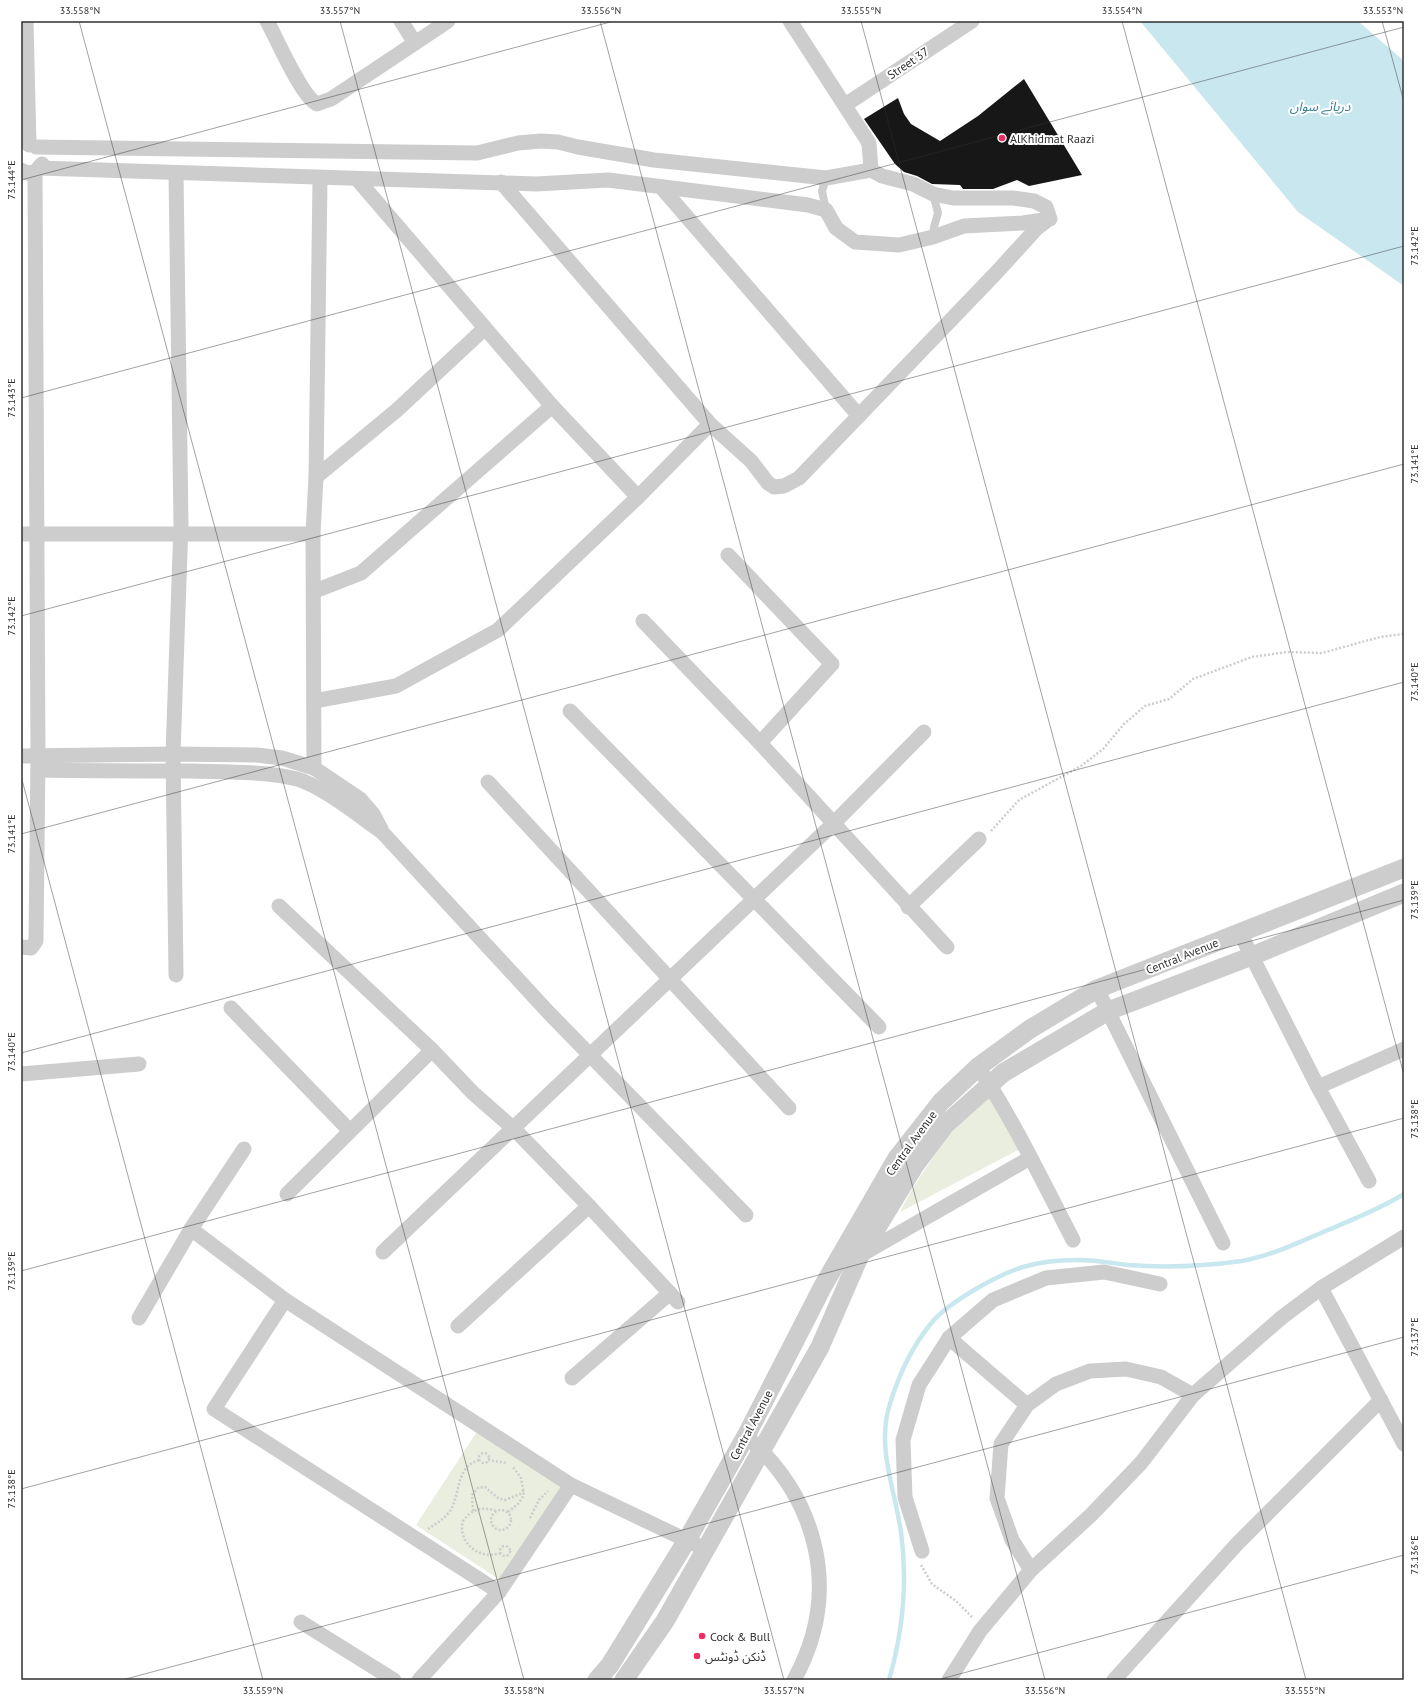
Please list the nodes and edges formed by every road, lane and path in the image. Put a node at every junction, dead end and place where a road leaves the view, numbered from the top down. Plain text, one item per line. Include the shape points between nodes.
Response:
1 (26, 21) edge
2 (267, 21) edge
3 (401, 21) edge
4 (448, 21) edge
5 (790, 21) edge
6 (972, 21) edge
7 (415, 43) junction
8 (845, 105) junction
9 (29, 147) edge
10 (32, 170) edge
11 (871, 170) junction
12 (176, 174) junction
13 (320, 178) junction
14 (356, 178) junction
15 (826, 178) junction
16 (501, 182) junction
17 (661, 187) junction
18 (933, 194) junction
19 (826, 210) junction
20 (1050, 219) junction
21 (933, 237) junction
22 (485, 328) junction
23 (552, 406) junction
24 (859, 416) junction
25 (710, 424) junction
26 (316, 477) junction
27 (638, 497) junction
28 (21, 534) edge
29 (37, 534) junction
30 (181, 534) junction
31 (313, 534) junction
32 (728, 555) dead end
33 (314, 591) junction
34 (643, 621) dead end
35 (1404, 634) edge
36 (314, 701) junction
37 (570, 711) dead end
38 (924, 732) dead end
39 (760, 743) junction
40 (173, 754) junction
41 (21, 756) edge
42 (38, 763) junction
43 (314, 768) junction
44 (173, 771) junction
45 (488, 782) dead end
46 (833, 824) junction
47 (382, 832) junction
48 (979, 840) joint
49 (1404, 868) edge
50 (1404, 893) edge
51 (753, 900) junction
52 (279, 906) dead end
53 (908, 907) junction
54 (1240, 933) junction
55 (21, 947) edge
56 (947, 948) dead end
57 (1252, 956) junction
58 (176, 975) dead end
59 (670, 979) junction
60 (1097, 990) junction
61 (231, 1008) dead end
62 (1108, 1011) junction
63 (879, 1027) dead end
64 (1404, 1049) edge
65 (432, 1050) junction
66 (590, 1055) junction
67 (139, 1064) dead end
68 (978, 1066) junction
69 (21, 1074) edge
70 (990, 1085) junction
71 (1318, 1087) junction
72 (789, 1108) dead end
73 (513, 1128) junction
74 (350, 1131) junction
75 (244, 1149) dead end
76 (1030, 1158) junction
77 (1369, 1181) dead end
78 (287, 1194) dead end
79 (589, 1206) junction
80 (746, 1215) dead end
81 (190, 1229) junction
82 (1404, 1237) edge
83 (1073, 1240) dead end
84 (1223, 1243) dead end
85 (383, 1252) dead end
86 (860, 1255) junction
87 (1160, 1284) dead end
88 (823, 1286) junction
89 (1321, 1288) junction
90 (285, 1300) junction
91 (139, 1318) dead end
92 (458, 1326) dead end
93 (949, 1338) junction
94 (572, 1378) dead end
95 (1193, 1395) junction
96 (1381, 1400) junction
97 (1027, 1406) junction
98 (746, 1436) junction
99 (1404, 1444) edge
100 (762, 1450) junction
101 (479, 1460) junction
102 (488, 1460) junction
103 (571, 1485) junction
104 (524, 1489) junction
105 (496, 1510) junction
106 (473, 1511) junction
107 (508, 1512) junction
108 (414, 1538) junction
109 (687, 1540) junction
110 (705, 1549) junction
111 (922, 1551) joint
112 (500, 1553) dead end
113 (1031, 1570) junction
114 (499, 1592) junction
115 (301, 1622) dead end
116 (982, 1628) junction
117 (394, 1680) edge
118 (419, 1680) edge
119 (597, 1680) edge
120 (624, 1680) edge
121 (794, 1680) edge
122 (949, 1680) edge
123 (1114, 1680) edge

1 - 9 street
2 - 7 street via 304,90 311,101 317,104 331,99
3 - 7 street
4 - 7 street
5 - 8 street
6 - 8 street, Street 37
8 - 11 street via 869,143
9 - 10 street via 42,155 43,160
9 - 15 street via 477,153 518,143 541,141 654,160
10 - 12 street
10 - 29 street
11 - 15 street
11 - 18 street
12 - 13 street
12 - 30 street
13 - 14 street
13 - 26 street
14 - 16 street
14 - 22 street
15 - 19 lane via 822,190
16 - 17 street via 536,184 608,180
16 - 25 street
17 - 19 street via 808,205
17 - 24 street
18 - 20 street via 953,198 1013,198 1034,201 1046,207
18 - 21 lane via 938,213
19 - 21 street via 836,228 854,242 899,245
20 - 21 street via 964,226
20 - 24 street via 1037,228
22 - 23 street
22 - 26 street via 397,410
23 - 27 street
23 - 33 street via 361,573
24 - 25 street via 799,478 784,486 774,487 751,461
25 - 27 street
26 - 31 street
27 - 36 street via 498,630 396,686
28 - 29 street
29 - 30 street
29 - 42 street
30 - 31 street
30 - 40 street
31 - 33 street
32 - 39 street via 832,664
33 - 36 street
34 - 39 street
35 - 48 path via 1380,637 1322,653 1287,652 1252,657 1193,679 1169,699 1145,706 1124,724 1103,749 1081,766 1018,800 996,828
36 - 43 street
37 - 51 street
38 - 46 street
39 - 46 street
40 - 42 street
40 - 43 street via 257,755 282,758
40 - 44 street
41 - 42 street
42 - 44 street
42 - 55 street via 36,941 31,948
43 - 47 street via 360,799 373,814
44 - 47 street via 237,772 296,779 322,792
44 - 58 street
45 - 59 street
46 - 51 street
46 - 53 street
47 - 66 street
48 - 53 street
49 - 54 street, Central Avenue
50 - 57 street, Central Avenue
51 - 59 street
51 - 63 street
52 - 65 street
53 - 56 street
54 - 57 street
54 - 60 street, Central Avenue
57 - 62 street, Central Avenue
57 - 71 street
59 - 66 street
59 - 72 street
60 - 62 street
60 - 68 street, Central Avenue via 1030,1029
61 - 74 street
62 - 70 street, Central Avenue via 1003,1073
62 - 84 street
64 - 71 street
65 - 73 street via 473,1093
65 - 74 street
66 - 73 street
66 - 80 street
67 - 69 street
68 - 70 street
68 - 88 street, Central Avenue via 941,1102 897,1158
70 - 76 street
70 - 86 street, Central Avenue via 945,1125 915,1165
71 - 77 street
73 - 79 street
73 - 85 street
74 - 78 street
75 - 81 street
76 - 83 street
76 - 86 street
79 - 92 street
79 - 94 street via 674,1298
81 - 90 street
81 - 91 street
82 - 89 street
86 - 88 street
86 - 100 street, Central Avenue via 820,1347
87 - 93 street via 1104,1272 1046,1278 993,1300
88 - 98 street, Central Avenue
89 - 95 street via 1281,1318
89 - 96 street
90 - 103 street
90 - 108 street via 214,1410
93 - 97 street
93 - 111 street via 919,1386 903,1440 905,1497
95 - 97 street via 1161,1377 1126,1369 1090,1371 1056,1384
95 - 113 street via 1141,1463 1091,1516
96 - 99 street
96 - 123 street via 1237,1544
97 - 113 street via 1001,1444 997,1498 1012,1540
98 - 100 street
98 - 109 street, Central Avenue
100 - 110 street, Central Avenue
100 - 121 street via 786,1479 804,1512 816,1548 820,1586 816,1624 805,1660
101 - 102 path via 485,1463
101 - 102 path via 479,1455 484,1453 488,1455
101 - 108 path via 472,1462 460,1478 455,1499 443,1519
102 - 104 path via 505,1462 515,1468
103 - 109 street
103 - 114 street
104 - 106 path via 520,1494 505,1500 498,1498 485,1487 478,1488 472,1495
104 - 107 path via 521,1499
105 - 106 path via 483,1508
105 - 107 path
105 - 107 path via 491,1522 494,1528 500,1530 507,1528 511,1523
106 - 112 path via 463,1521 464,1539 476,1552
108 - 114 street
109 - 110 street
109 - 119 street, Central Avenue via 610,1665
110 - 120 street, Central Avenue via 664,1621
111 - 116 path via 921,1567 932,1584 956,1601
113 - 116 street
114 - 118 street
115 - 117 street
116 - 122 street

